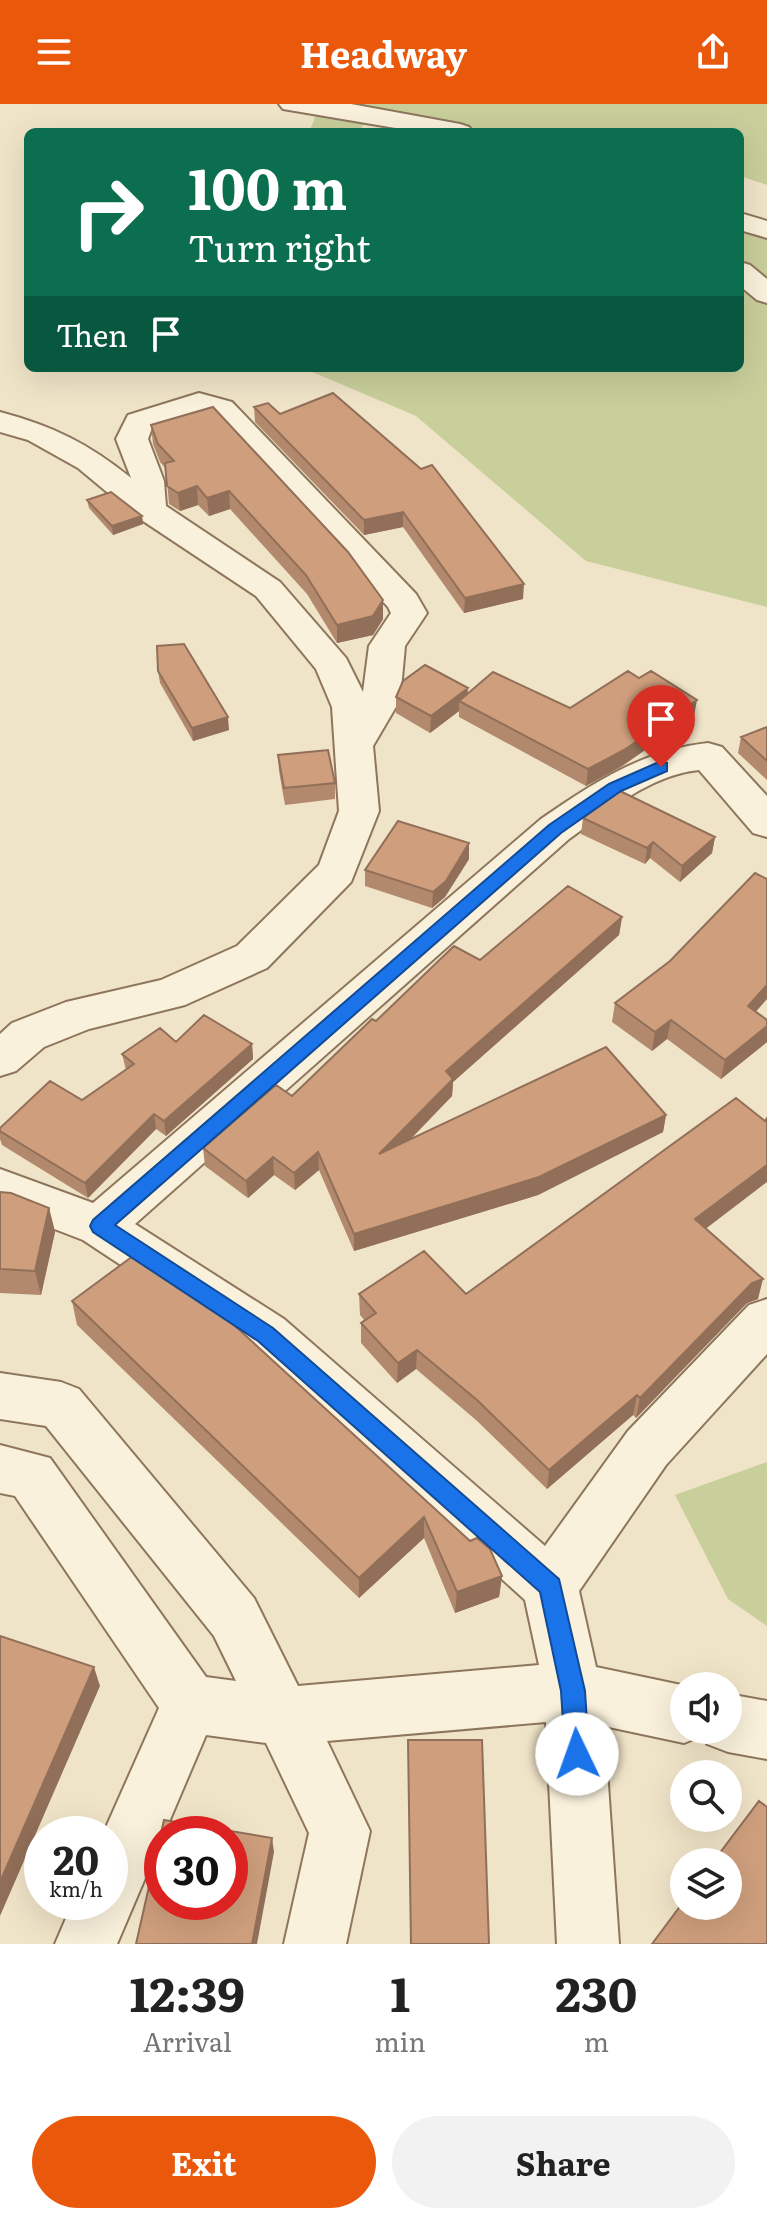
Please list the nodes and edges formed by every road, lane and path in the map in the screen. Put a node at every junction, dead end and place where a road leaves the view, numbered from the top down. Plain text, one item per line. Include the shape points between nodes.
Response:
1 (292, 104) edge
2 (439, 128) edge
3 (744, 222) edge
4 (767, 230) edge
5 (744, 274) edge
6 (767, 294) edge
7 (0, 422) edge
8 (149, 510) junction
9 (387, 646) junction
10 (333, 666) junction
11 (354, 746) junction
12 (767, 823) edge
13 (0, 1059) edge
14 (0, 1188) edge
15 (100, 1226) junction
16 (767, 1320) edge
17 (0, 1396) edge
18 (0, 1469) edge
19 (550, 1586) junction
20 (573, 1691) junction
21 (190, 1704) junction
22 (670, 1711) edge
23 (282, 1716) junction
24 (742, 1726) edge
25 (767, 1730) edge
26 (128, 1847) edge
27 (96, 1920) edge
28 (86, 1944) edge
29 (315, 1944) edge
30 (588, 1944) edge

1 - 2 street
3 - 4 street
5 - 6 street
7 - 8 street via 39,433 89,461
8 - 9 street via 148,481 132,439 139,422 199,402 221,409 403,602 409,613
8 - 10 street via 268,589
9 - 10 street
9 - 11 street via 381,700
10 - 11 street via 351,707
11 - 13 street via 359,811 337,872 252,957 170,994 81,1014 28,1035
12 - 15 street via 708,756 684,756 615,788 555,829
14 - 15 street
15 - 19 street via 266,1334
16 - 19 street via 647,1448
17 - 23 street via 61,1405 234,1617
18 - 21 street via 31,1475
19 - 20 street
20 - 22 street
20 - 23 street
20 - 30 street
21 - 23 street
21 - 26 street
23 - 29 street via 340,1831
24 - 25 street
27 - 28 street

